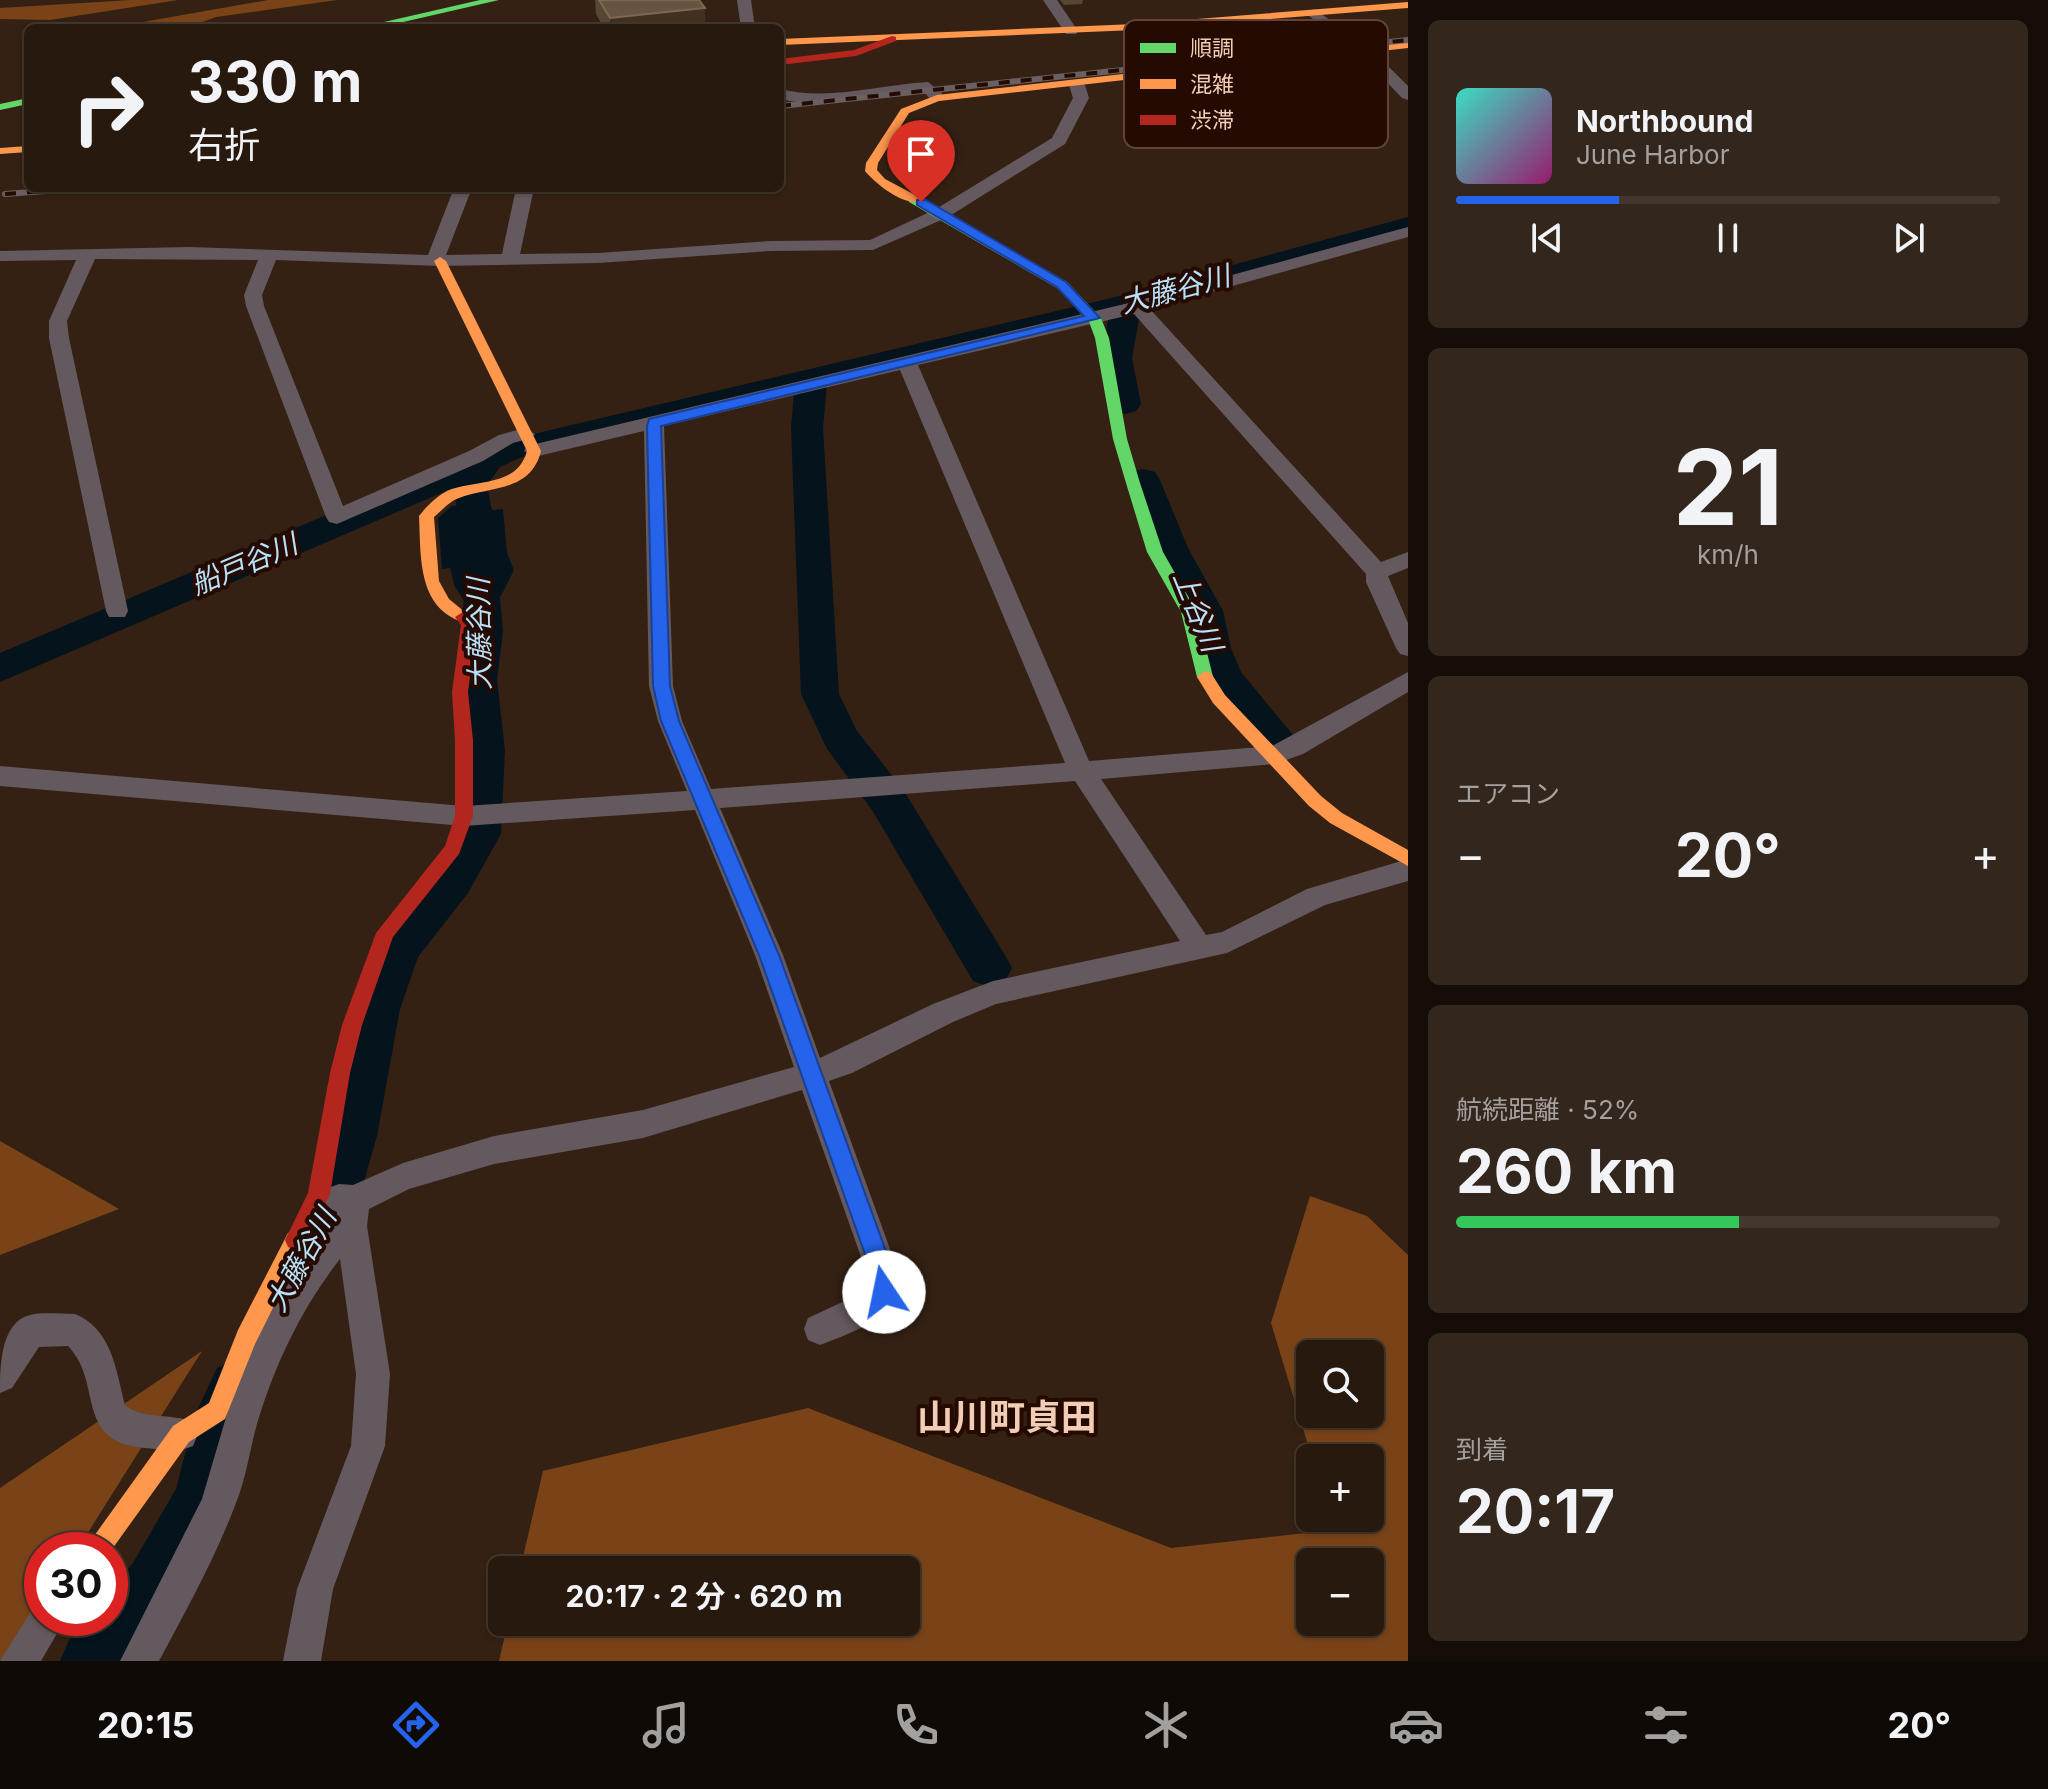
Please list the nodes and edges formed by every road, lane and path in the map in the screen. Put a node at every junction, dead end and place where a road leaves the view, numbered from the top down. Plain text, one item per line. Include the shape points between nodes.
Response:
1 (494, 0) edge
2 (744, 0) edge
3 (1050, 0) edge
4 (1408, 5) edge
5 (1304, 9) edge
6 (1188, 20) edge
7 (382, 24) edge
8 (747, 24) edge
9 (1124, 26) edge
10 (1071, 31) junction
11 (892, 39) junction
12 (784, 42) edge
13 (1408, 45) edge
14 (1388, 47) edge
15 (784, 61) edge
16 (1388, 75) edge
17 (1124, 79) edge
18 (1077, 85) junction
19 (1408, 95) edge
20 (784, 96) edge
21 (936, 97) junction
22 (24, 102) edge
23 (0, 107) edge
24 (24, 149) edge
25 (0, 151) edge
26 (462, 192) edge
27 (524, 192) edge
28 (942, 213) junction
29 (1408, 232) edge
30 (1387, 238) junction
31 (88, 254) junction
32 (269, 255) junction
33 (1408, 255) edge
34 (0, 256) edge
35 (510, 259) junction
36 (437, 261) junction
37 (1128, 309) junction
38 (1090, 314) junction
39 (907, 362) junction
40 (654, 422) junction
41 (530, 443) junction
42 (1408, 559) edge
43 (1377, 572) junction
44 (117, 611) dead end
45 (1408, 648) edge
46 (1408, 681) edge
47 (1283, 751) junction
48 (1081, 770) junction
49 (0, 776) edge
50 (705, 800) junction
51 (478, 816) junction
52 (1408, 859) edge
53 (1408, 870) edge
54 (1200, 949) junction
55 (813, 1074) junction
56 (339, 1203) junction
57 (820, 1329) dead end
58 (0, 1376) edge
59 (181, 1434) junction
60 (109, 1532) edge
61 (36, 1636) edge
62 (19, 1661) edge
63 (139, 1661) edge
64 (302, 1661) edge

1 - 7 main road
2 - 8 street
3 - 10 street
4 - 5 main road
5 - 6 main road
9 - 10 main road
10 - 11 main road
11 - 12 main road
11 - 15 main road via 869,49
13 - 14 main road
16 - 19 street
17 - 18 main road
18 - 21 main road
18 - 28 street via 1081,98 1059,141
20 - 21 street via 928,87
21 - 28 main road via 905,111 871,171
22 - 23 main road
24 - 25 main road
26 - 36 street
27 - 35 street
28 - 35 street via 873,245
28 - 38 main road via 1062,285
29 - 30 street
30 - 33 street
30 - 37 street
31 - 32 street
31 - 34 street
31 - 44 street via 58,321 59,338
32 - 36 street
32 - 41 street via 253,295 255,306 337,517 498,443
35 - 36 street
36 - 41 main road
37 - 38 street
37 - 43 street
38 - 39 street
38 - 47 main road via 1102,338 1133,483 1155,552 1189,612 1205,676 1219,699
39 - 40 street
39 - 48 street
40 - 41 street
40 - 50 street via 661,686 670,721
41 - 51 main road via 531,463 512,481 451,495 426,516 438,598 469,624 460,692
42 - 43 street
43 - 45 street
46 - 47 street
47 - 48 street
47 - 52 main road via 1315,801
48 - 50 street
48 - 54 street
49 - 51 street
50 - 51 street
50 - 55 street
51 - 56 main road via 385,933 372,967 343,1061
53 - 54 street via 1317,897 1227,942
54 - 55 street via 993,993
55 - 56 street via 643,1124 494,1150
55 - 57 street via 882,1271 884,1292 863,1309
56 - 59 main road via 246,1338 217,1411
56 - 63 street via 336,1239 300,1288 273,1341 242,1417 219,1500
56 - 64 street via 373,1374 368,1446 315,1589
58 - 59 street via 30,1331 75,1330 93,1348 111,1415 126,1429
59 - 60 main road
61 - 62 street

